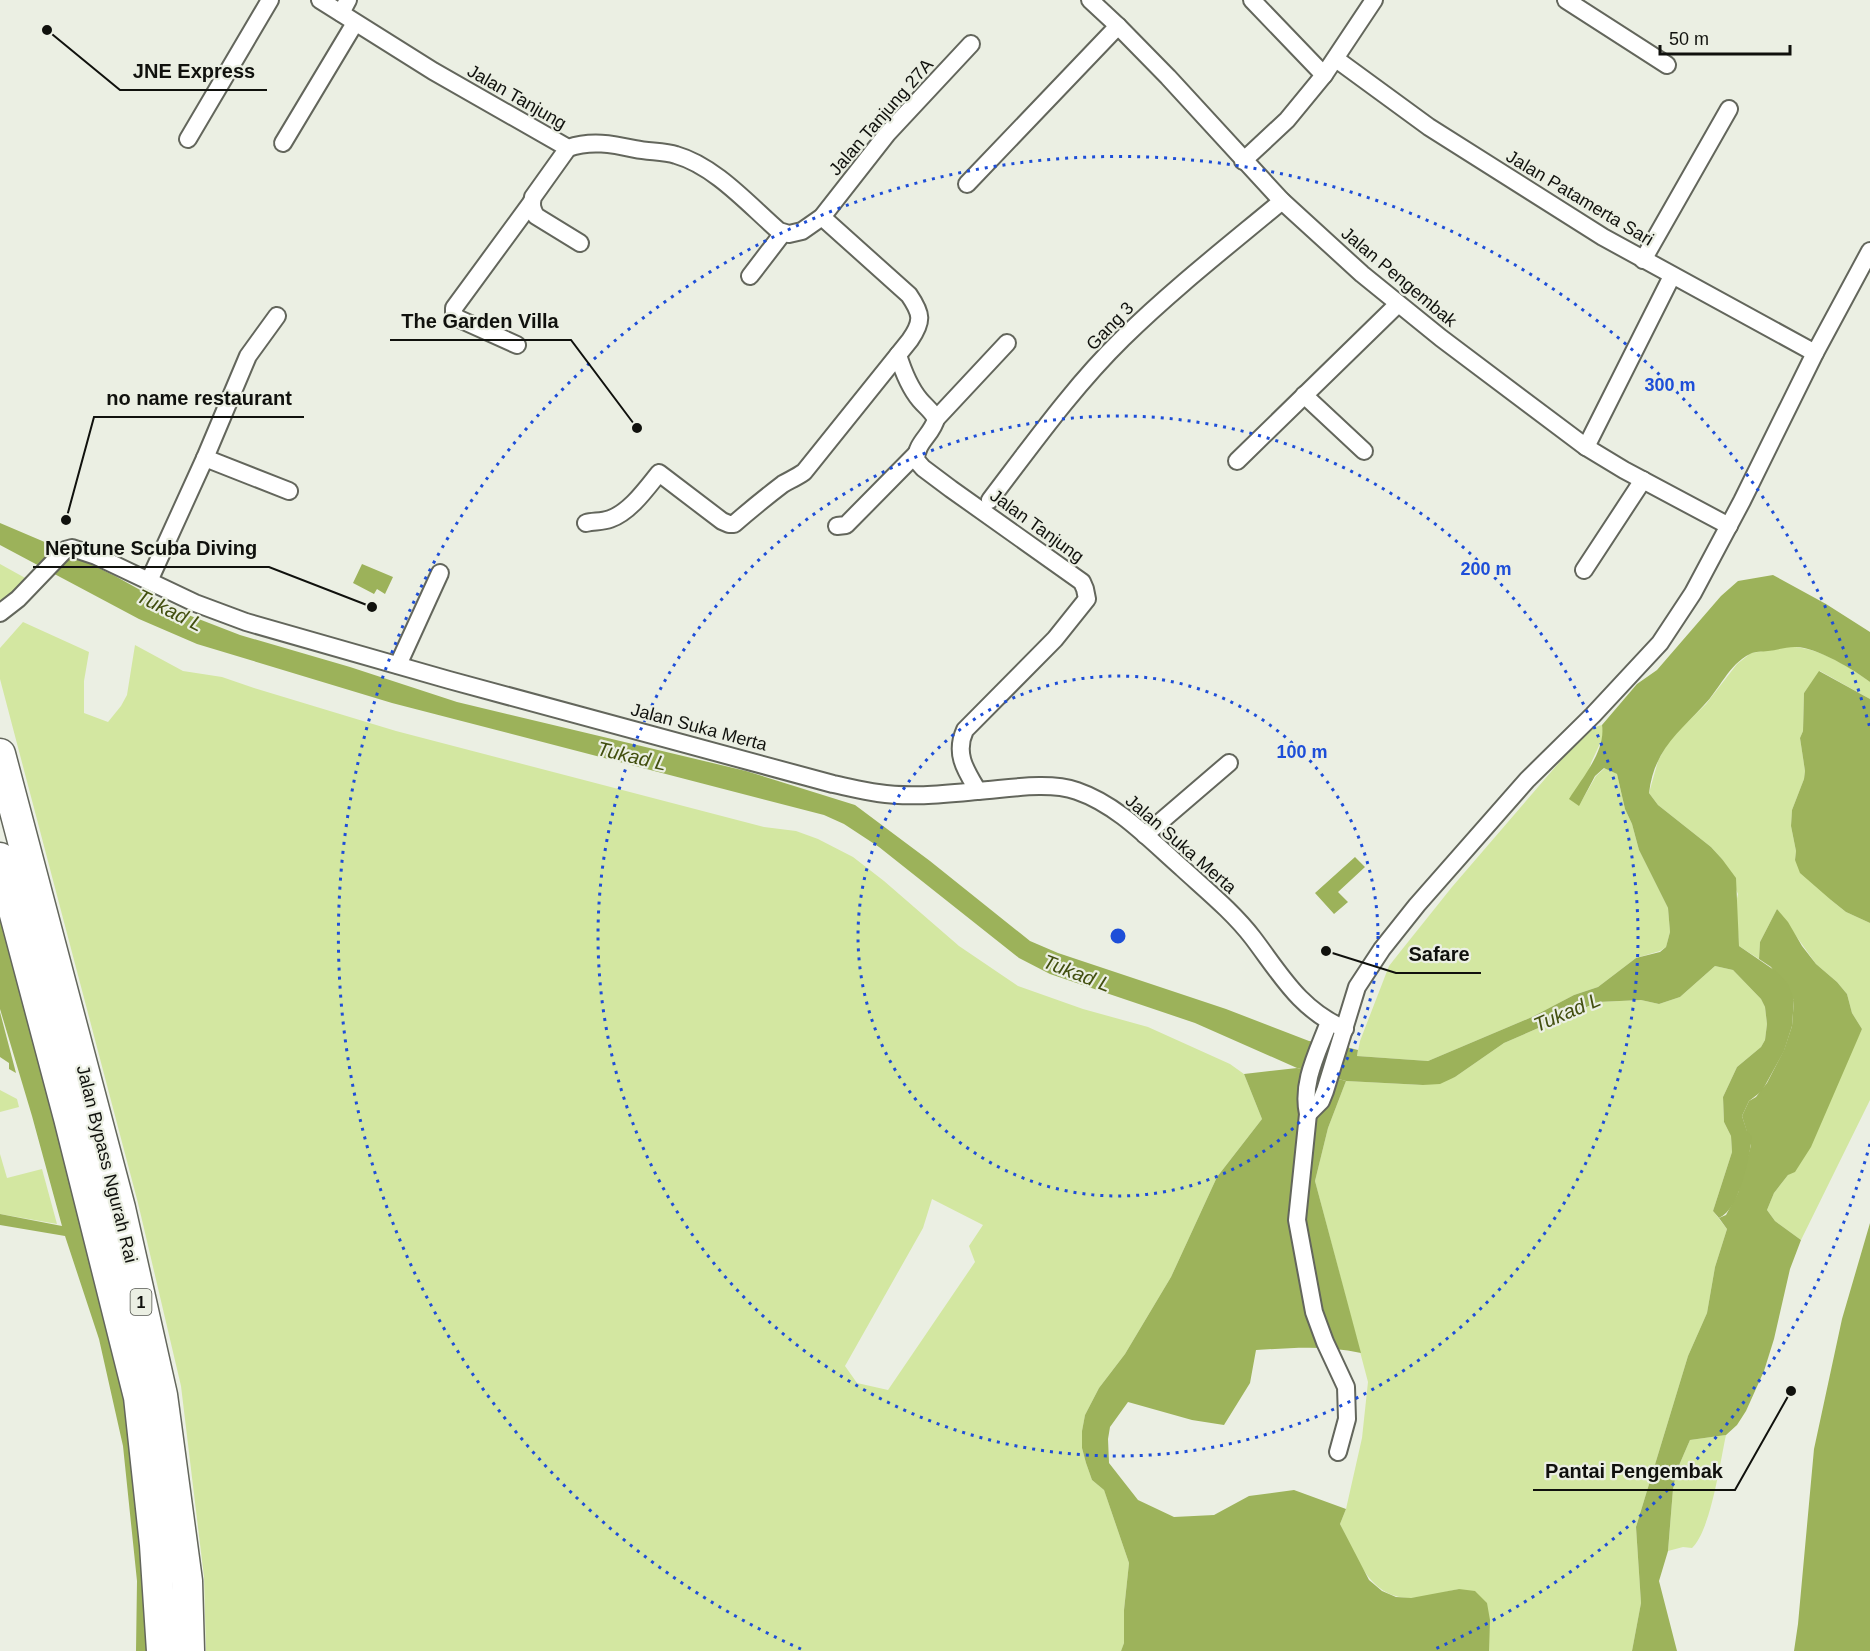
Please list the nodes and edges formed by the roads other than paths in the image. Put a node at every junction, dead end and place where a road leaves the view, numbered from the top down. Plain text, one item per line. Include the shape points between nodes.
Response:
1 (270, 0) edge
2 (320, 0) edge
3 (1090, 0) edge
4 (1252, 0) edge
5 (1374, 0) edge
6 (1566, 0) edge
7 (344, 7) edge
8 (355, 22) junction
9 (1118, 26) junction
10 (971, 44) dead end
11 (1336, 59) junction
12 (1667, 64) dead end
13 (1324, 75) junction
14 (1729, 109) dead end
15 (188, 139) dead end
16 (283, 143) dead end
17 (568, 148) junction
18 (1243, 161) junction
19 (967, 184) dead end
20 (1282, 201) junction
21 (531, 204) junction
22 (822, 217) junction
23 (783, 233) junction
24 (580, 243) dead end
25 (1870, 251) edge
26 (1643, 260) junction
27 (750, 276) dead end
28 (1672, 276) junction
29 (1398, 303) junction
30 (278, 316) dead end
31 (1007, 343) dead end
32 (517, 345) dead end
33 (1815, 353) junction
34 (898, 355) junction
35 (1304, 395) junction
36 (936, 419) junction
37 (1586, 447) junction
38 (1364, 451) dead end
39 (916, 454) junction
40 (205, 458) junction
41 (1236, 461) dead end
42 (1643, 480) junction
43 (290, 491) dead end
44 (990, 500) dead end
45 (585, 522) dead end
46 (837, 526) dead end
47 (1729, 526) junction
48 (1584, 570) dead end
49 (440, 573) dead end
50 (149, 581) junction
51 (0, 613) edge
52 (398, 665) junction
53 (0, 754) edge
54 (1229, 763) dead end
55 (978, 791) junction
56 (1145, 835) junction
57 (0, 858) edge
58 (42, 964) junction
59 (1326, 1030) junction
60 (1343, 1035) junction
61 (1308, 1114) junction
62 (1338, 1452) dead end
63 (162, 1651) edge
64 (189, 1651) edge

1 - 15 street
2 - 7 street, Jalan Tanjung
3 - 9 street, Jalan Pengembak
4 - 13 street
5 - 11 street
6 - 12 street
7 - 8 street, Jalan Tanjung
8 - 16 street
8 - 17 street, Jalan Tanjung
9 - 18 street, Jalan Pengembak
9 - 19 street
10 - 22 street, Jalan Tanjung 27A via 887,134
11 - 13 street
11 - 26 street, Jalan Patamerta Sari via 1468,153
13 - 18 street via 1287,120
14 - 26 street
17 - 21 street
17 - 23 street, Jalan Tanjung via 601,143 675,154 693,161
18 - 20 street, Jalan Pengembak
20 - 29 street, Jalan Pengembak
20 - 44 street, Gang 3 via 1121,339
21 - 24 street via 536,216
21 - 32 street via 454,308 457,318
22 - 23 street via 802,231
22 - 34 street via 909,294 918,308 916,330
23 - 27 street
25 - 33 street
26 - 28 street, Jalan Patamerta Sari
28 - 33 street, Jalan Patamerta Sari
28 - 37 street
29 - 35 street
29 - 37 street, Jalan Pengembak
30 - 40 street via 248,356
31 - 36 street
33 - 47 street
34 - 36 street via 913,390
34 - 45 street via 804,472 734,525 659,473 620,513 610,519
35 - 38 street
35 - 41 street
36 - 39 street
37 - 42 street, Jalan Pengembak
39 - 46 street via 846,525
39 - 55 street, Jalan Tanjung via 923,468 1082,582 1086,589 1087,599 1072,620 966,730 960,751
40 - 43 street
40 - 50 street
42 - 47 street, Jalan Pengembak
42 - 48 street
47 - 60 street via 1693,593 1660,643 1527,780 1382,950 1357,987
49 - 52 street
50 - 51 street, Jalan Suka Merta via 96,555 72,548 65,550
50 - 52 street, Jalan Suka Merta via 246,622
52 - 55 street, Jalan Suka Merta via 879,794
53 - 58 highway, Jalan Bypass Ngurah Rai / 1
54 - 56 street
55 - 56 street, Jalan Suka Merta via 1029,787 1076,791 1108,806
56 - 59 street, Jalan Suka Merta via 1223,905
57 - 58 highway, Jalan Bypass Ngurah Rai / 1
58 - 63 highway, Jalan Bypass Ngurah Rai / 1 via 139,1397
58 - 64 highway, Jalan Bypass Ngurah Rai / 1 via 120,1208 162,1395 187,1581
59 - 60 street, Jalan Suka Merta
59 - 61 street via 1306,1087
60 - 61 street via 1320,1101
61 - 62 street via 1297,1220 1314,1312 1346,1387 1347,1419

